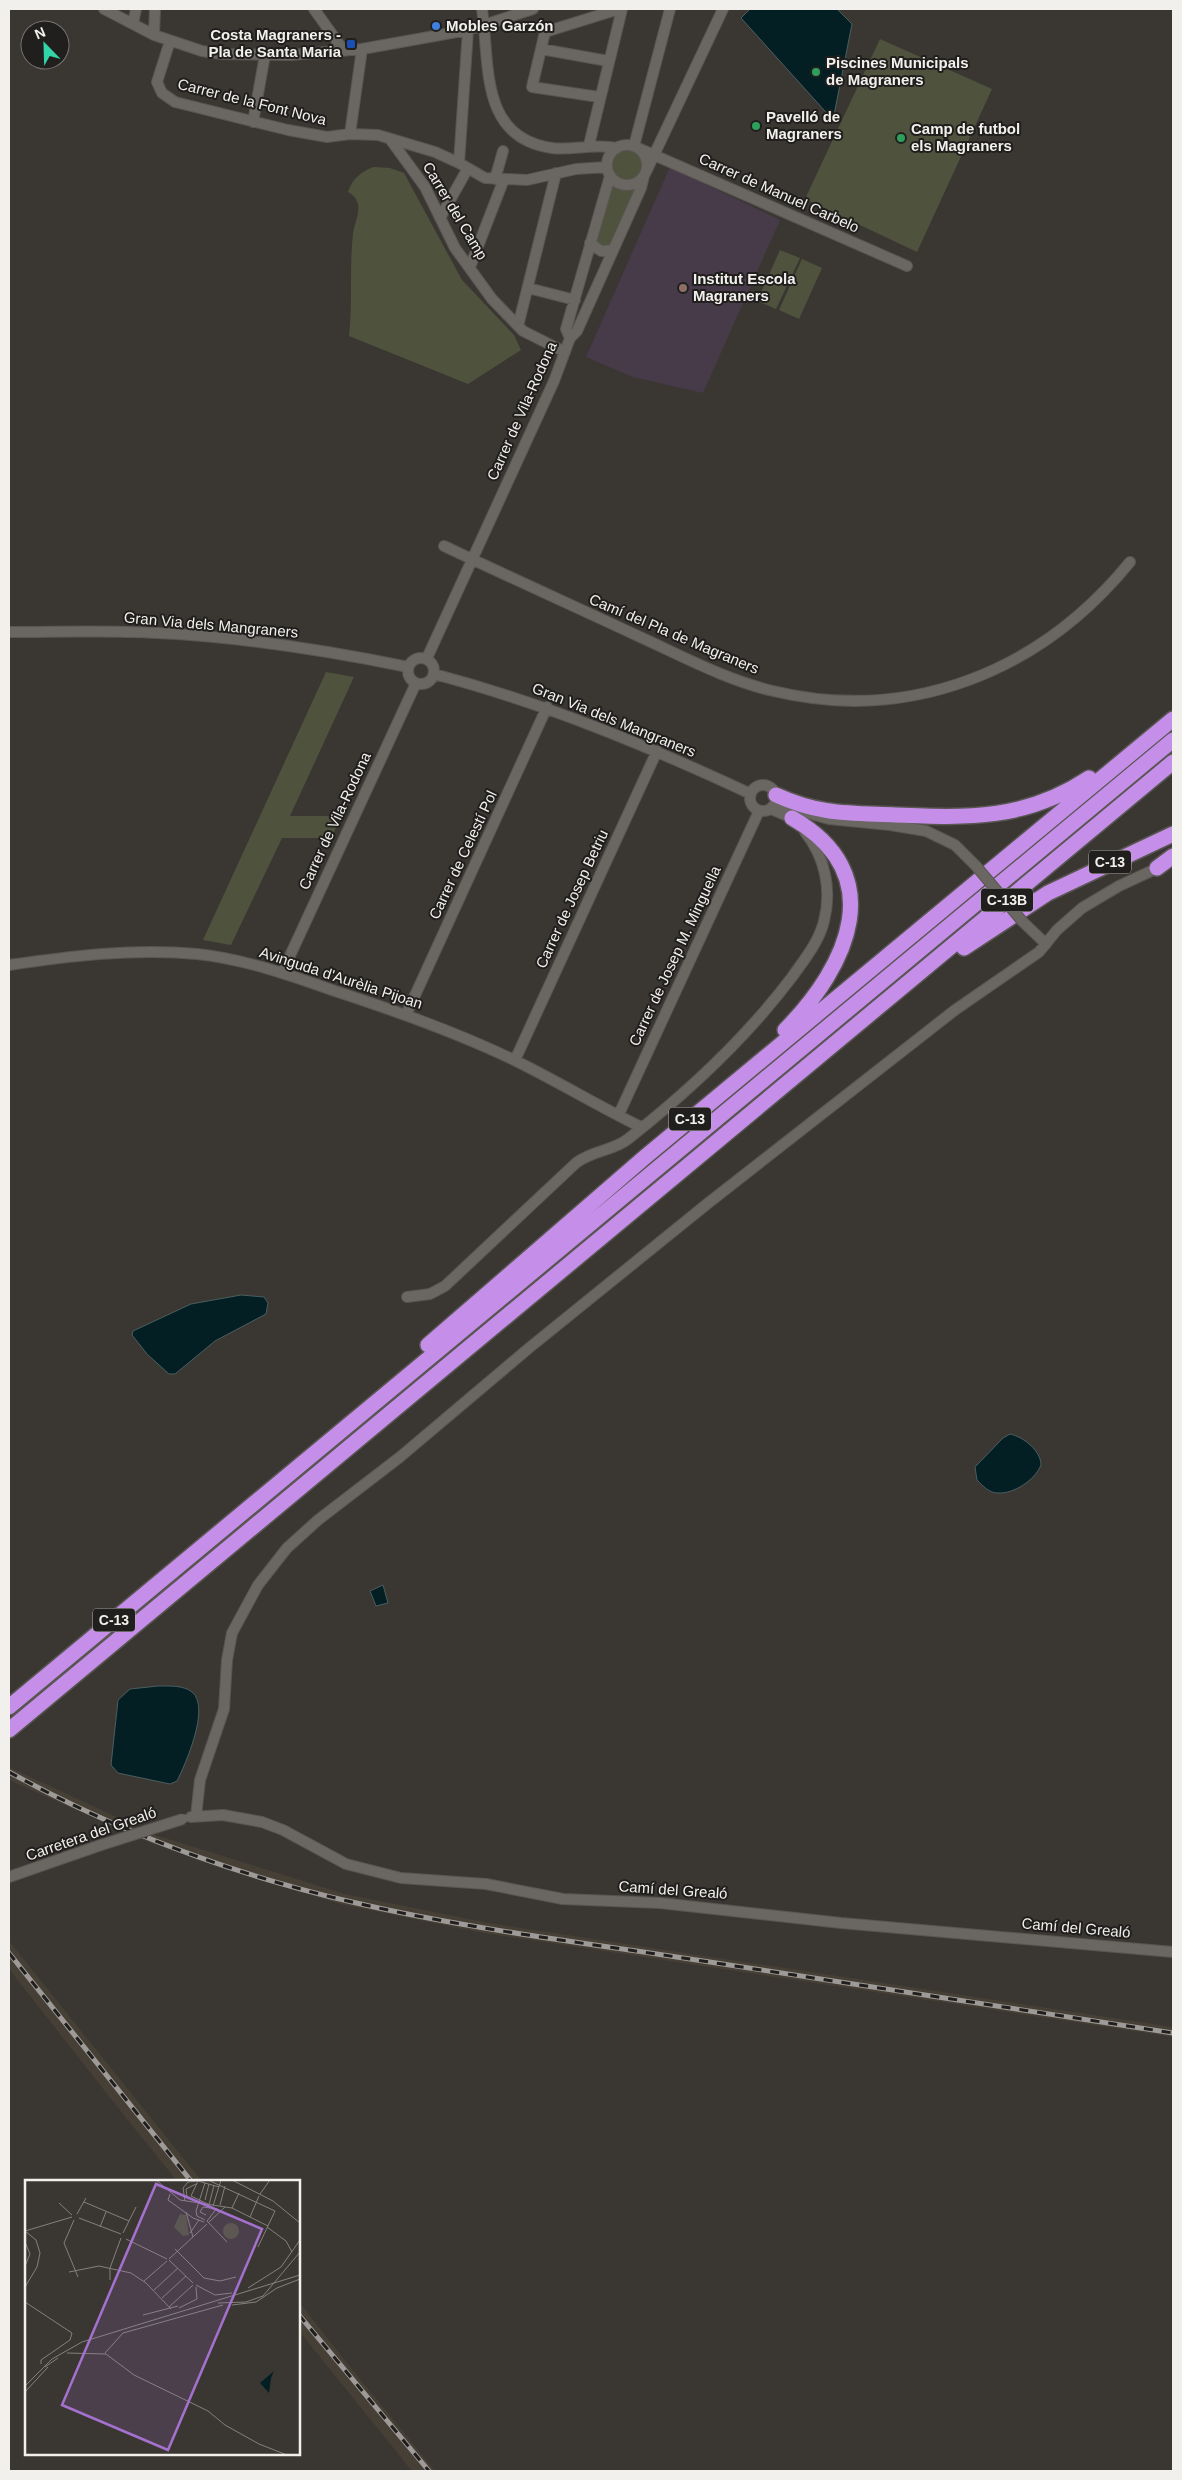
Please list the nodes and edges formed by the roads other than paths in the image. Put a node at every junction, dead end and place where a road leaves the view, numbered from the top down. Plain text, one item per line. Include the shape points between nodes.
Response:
1 (104, 9) edge
2 (136, 9) edge
3 (155, 9) edge
4 (314, 9) edge
5 (482, 9) edge
6 (533, 9) edge
7 (620, 9) edge
8 (670, 9) edge
9 (723, 9) edge
10 (133, 24) junction
11 (485, 24) junction
12 (468, 30) junction
13 (154, 35) junction
14 (170, 41) junction
15 (362, 49) junction
16 (541, 49) junction
17 (344, 50) junction
18 (265, 55) junction
19 (608, 61) junction
20 (599, 96) junction
21 (253, 122) junction
22 (350, 134) junction
23 (390, 139) junction
24 (589, 145) junction
25 (636, 147) junction
26 (617, 148) junction
27 (503, 151) dead end
28 (654, 155) junction
29 (464, 166) junction
30 (609, 171) junction
31 (556, 173) junction
32 (645, 174) junction
33 (500, 179) junction
34 (440, 218) junction
35 (590, 243) junction
36 (613, 250) junction
37 (907, 266) dead end
38 (470, 267) junction
39 (528, 288) junction
40 (575, 300) junction
41 (518, 326) junction
42 (570, 338) junction
43 (565, 352) junction
44 (444, 546) dead end
45 (472, 559) junction
46 (1130, 562) dead end
47 (9, 632) edge
48 (426, 658) junction
49 (408, 667) junction
50 (434, 674) junction
51 (416, 683) junction
52 (547, 707) junction
53 (1173, 713) edge
54 (1173, 719) edge
55 (1173, 740) edge
56 (656, 751) junction
57 (1173, 762) edge
58 (751, 794) junction
59 (774, 803) junction
60 (759, 810) junction
61 (792, 818) junction
62 (1173, 834) edge
63 (1173, 856) edge
64 (1173, 861) edge
65 (1157, 868) junction
66 (1046, 944) junction
67 (9, 965) edge
68 (282, 973) junction
69 (406, 1015) junction
70 (841, 1038) junction
71 (515, 1060) junction
72 (619, 1114) junction
73 (641, 1127) junction
74 (583, 1210) junction
75 (406, 1297) dead end
76 (218, 1533) junction
77 (9, 1706) edge
78 (9, 1730) edge
79 (196, 1816) junction
80 (183, 1819) joint
81 (9, 1878) edge
82 (1173, 1952) edge

1 - 10 street
2 - 10 street
3 - 13 street
4 - 17 street
5 - 11 street
6 - 11 street
7 - 16 street via 545,32
7 - 19 street
8 - 25 street
9 - 28 street, Carrer de Vila-Rodona
10 - 13 street
11 - 12 street
11 - 24 street via 491,96 505,123 524,141 553,148
12 - 15 street
12 - 29 street
13 - 14 street
14 - 18 street via 202,51
14 - 21 street, Carrer de la Font Nova via 157,82 162,93 175,102
15 - 17 street
15 - 22 street
16 - 19 street
16 - 20 street via 532,87
17 - 18 street
18 - 21 street
19 - 20 street
20 - 24 street
21 - 22 street, Carrer de la Font Nova via 327,137
22 - 23 street, Carrer de la Font Nova
23 - 29 street, Carrer de la Font Nova via 435,152
23 - 34 street, Carrer del Camp via 425,187
24 - 26 street
25 - 26 street via 625,145
25 - 28 street, Carrer de Manuel Carbelo
25 - 32 street via 646,159
26 - 30 street via 610,154
27 - 33 street
28 - 32 street, Carrer de Vila-Rodona
28 - 37 street, Carrer de Manuel Carbelo
29 - 33 street, Carrer de la Font Nova via 485,178
29 - 34 street
30 - 31 street, Carrer de la Font Nova via 576,169
30 - 32 street via 620,184 629,185 638,182
30 - 35 street
31 - 33 street, Carrer de la Font Nova via 526,180
31 - 39 street
32 - 36 street, Carrer de Vila-Rodona
33 - 38 street
34 - 38 street, Carrer del Camp
35 - 36 street via 601,251
35 - 40 street
36 - 42 street, Carrer de Vila-Rodona via 577,331
38 - 41 street, Carrer del Camp via 492,299
39 - 40 street
39 - 41 street
40 - 42 street via 566,329
41 - 43 street, Carrer del Camp
42 - 43 street, Carrer de Vila-Rodona
43 - 45 street, Carrer de Vila-Rodona
44 - 45 street, Camí del Pla de Magraners
45 - 46 street, Camí del Pla de Magraners via 731,678 792,695 855,700 899,698 929,692 976,677 1015,659 1072,623 1100,598
45 - 48 street, Carrer de Vila-Rodona
47 - 49 street, Gran Via dels Mangraners via 205,636 303,647
48 - 49 street via 414,660
48 - 50 street via 433,665
49 - 51 street via 410,678
50 - 51 street via 427,683
50 - 52 street, Gran Via dels Mangraners
51 - 68 street, Carrer de Vila-Rodona
52 - 56 street, Gran Via dels Mangraners
52 - 69 street, Carrer de Celestí Pol
53 - 59 highway via 1078,786 1042,803 1003,814 961,817 842,814
54 - 74 highway, C-13
55 - 76 highway, C-13B
56 - 58 street, Gran Via dels Mangraners
56 - 71 street, Carrer de Josep Betriu
57 - 70 highway, C-13B
58 - 59 street via 757,787 766,786
58 - 60 street via 752,804
59 - 60 street
59 - 61 street
59 - 66 street, bridge via 829,819 926,831 956,845
60 - 72 street, Carrer de Josep M. Minguella
61 - 73 street via 811,840 826,878 826,911 818,937 789,980 746,1033
61 - 74 highway via 830,847 848,882 850,921 832,971 802,1012 772,1043 614,1177
62 - 70 highway, C-13 via 1034,901 967,946 859,1032
63 - 65 highway
64 - 65 street
65 - 66 street via 1082,908
66 - 79 street via 955,1010 707,1204 287,1548 258,1585 232,1633 226,1660 224,1709 200,1780
67 - 68 street, Avinguda d'Aurèlia Pijoan via 97,954 161,951 225,958
68 - 69 street, Avinguda d'Aurèlia Pijoan
69 - 71 street, Avinguda d'Aurèlia Pijoan
70 - 78 highway, C-13
71 - 72 street, Avinguda d'Aurèlia Pijoan
72 - 73 street, Avinguda d'Aurèlia Pijoan
73 - 75 street via 622,1143 592,1153 576,1163 445,1286 430,1294
74 - 76 highway, C-13 via 230,1515
76 - 77 highway, C-13
79 - 80 street, Camí del Grealó
79 - 82 street, Camí del Grealó via 223,1815 262,1822 346,1864 401,1878 478,1883 563,1899 660,1903 857,1925
80 - 81 street, Carretera del Grealó, bridge

